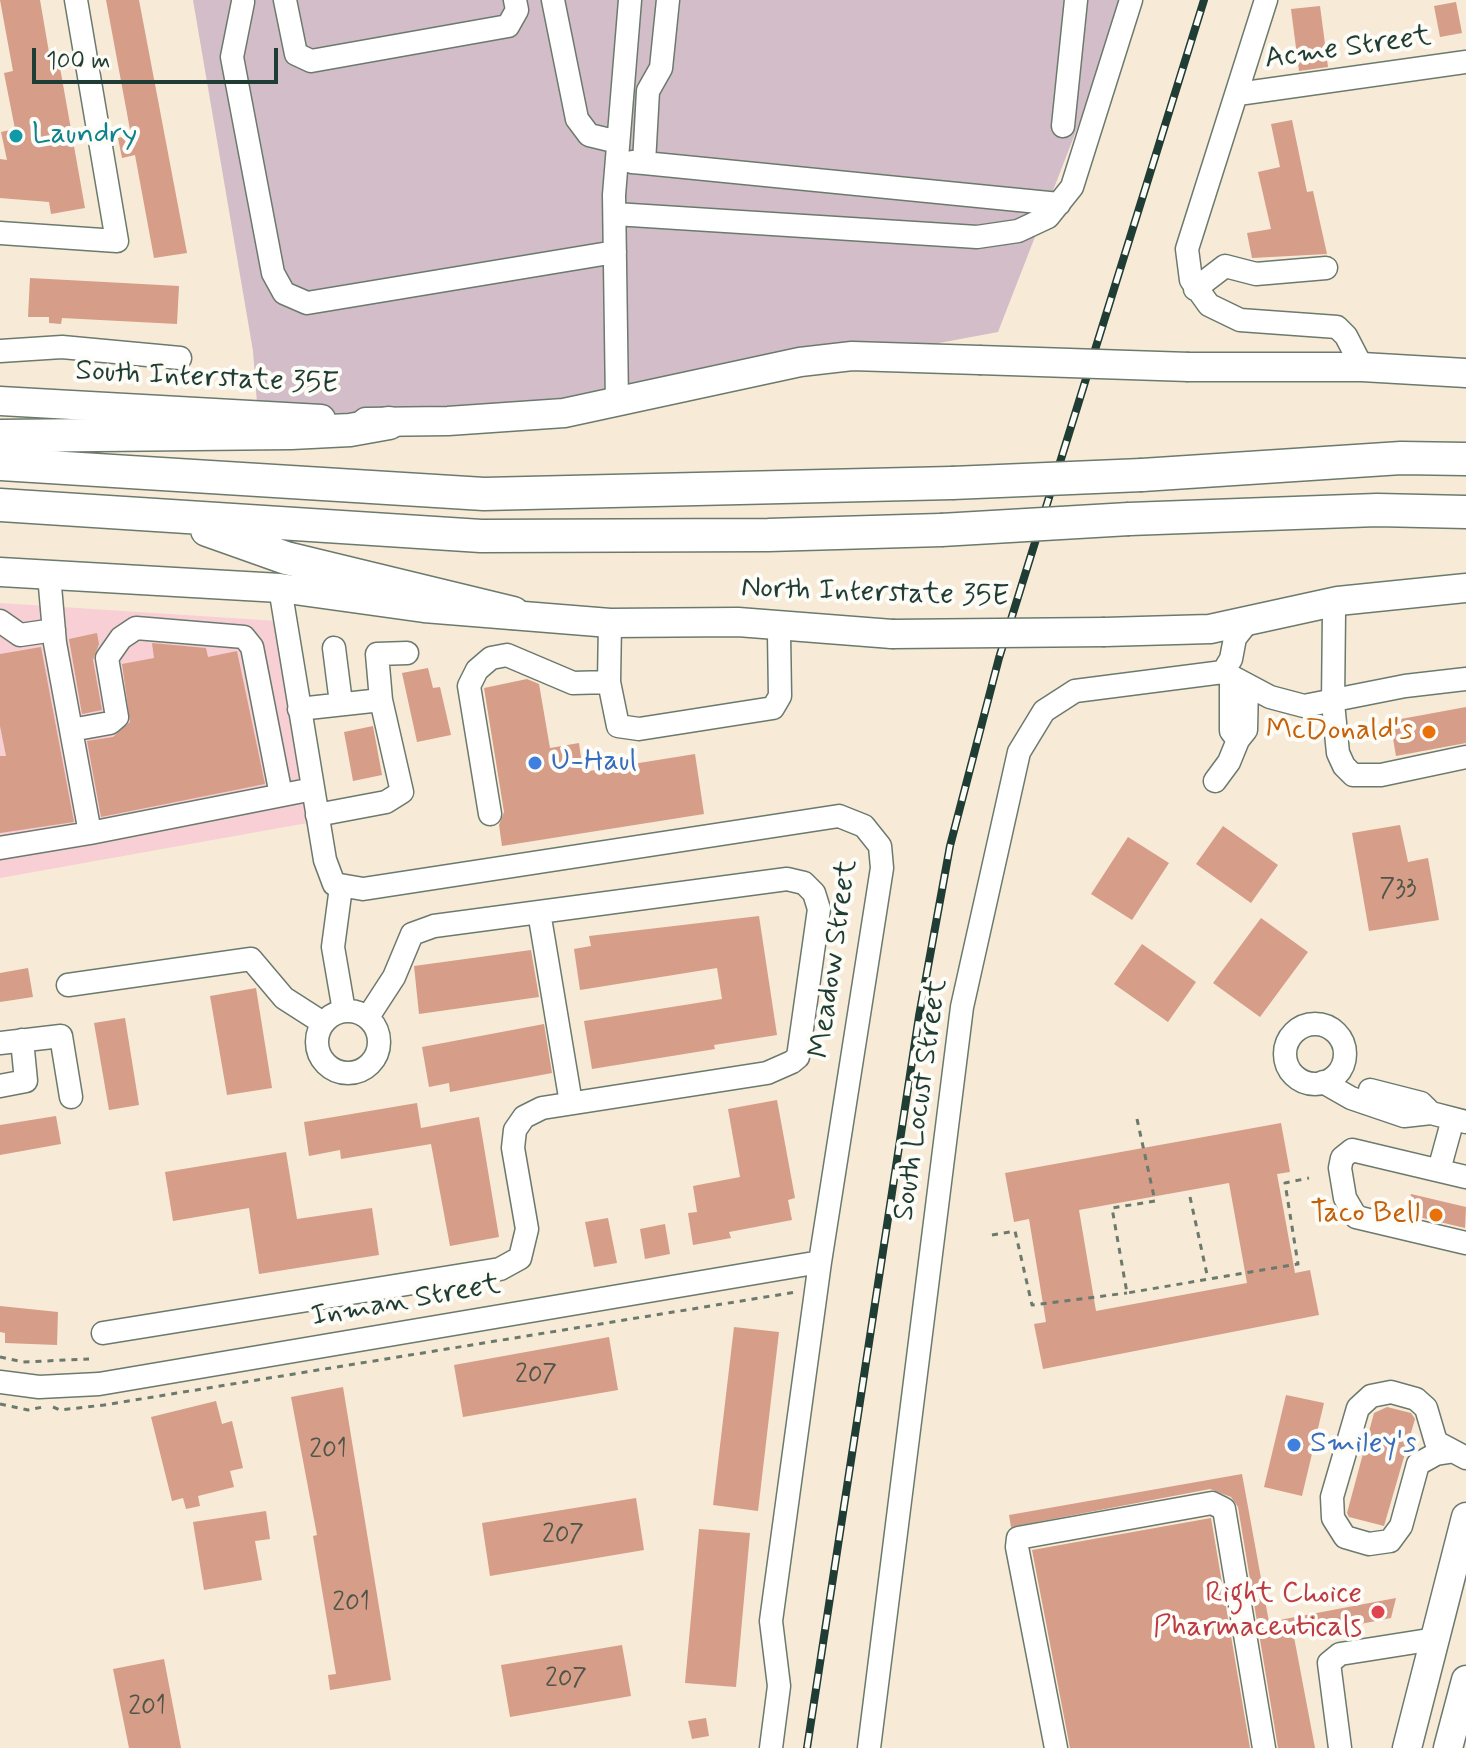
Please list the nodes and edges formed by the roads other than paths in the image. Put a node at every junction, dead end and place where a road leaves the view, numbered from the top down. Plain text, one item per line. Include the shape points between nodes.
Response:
1 (76, 0) edge
2 (285, 0) edge
3 (515, 0) edge
4 (553, 0) edge
5 (630, 0) edge
6 (668, 0) edge
7 (1076, 0) edge
8 (1131, 0) edge
9 (1266, 0) edge
10 (247, 1) edge
11 (1466, 62) edge
12 (1238, 94) junction
13 (1063, 126) dead end
14 (617, 151) junction
15 (644, 163) junction
16 (1059, 204) junction
17 (615, 214) junction
18 (0, 233) edge
19 (615, 252) junction
20 (1326, 268) dead end
21 (1195, 289) junction
22 (0, 351) edge
23 (180, 358) dead end
24 (1362, 367) junction
25 (1466, 373) edge
26 (0, 401) edge
27 (617, 403) junction
28 (399, 423) junction
29 (0, 436) edge
30 (1466, 459) edge
31 (0, 464) edge
32 (0, 505) edge
33 (1466, 512) edge
34 (170, 517) junction
35 (0, 572) edge
36 (49, 575) junction
37 (280, 588) junction
38 (1466, 588) edge
39 (1338, 601) junction
40 (513, 613) junction
41 (0, 621) edge
42 (610, 623) junction
43 (1246, 624) junction
44 (782, 625) junction
45 (54, 630) junction
46 (334, 648) dead end
47 (407, 653) dead end
48 (1234, 678) junction
49 (1466, 679) edge
50 (609, 682) junction
51 (381, 700) junction
52 (341, 703) junction
53 (1333, 703) junction
54 (299, 709) junction
55 (71, 730) junction
56 (1466, 757) edge
57 (1215, 781) dead end
58 (313, 789) junction
59 (281, 795) junction
60 (490, 814) dead end
61 (317, 815) junction
62 (90, 833) junction
63 (0, 848) edge
64 (341, 887) junction
65 (539, 912) junction
66 (68, 985) dead end
67 (344, 1011) junction
68 (368, 1017) junction
69 (323, 1023) junction
70 (11, 1042) edge
71 (1323, 1082) dead end
72 (0, 1086) edge
73 (71, 1097) dead end
74 (571, 1103) junction
75 (1450, 1118) edge
76 (1439, 1170) junction
77 (1466, 1177) edge
78 (1466, 1243) edge
79 (820, 1262) junction
80 (103, 1333) dead end
81 (0, 1382) edge
82 (1458, 1455) edge
83 (1466, 1517) edge
84 (1435, 1639) junction
85 (1466, 1680) edge
86 (771, 1748) edge
87 (869, 1748) edge
88 (1056, 1748) edge
89 (1264, 1748) edge
90 (1340, 1748) edge
91 (1407, 1748) edge
92 (1448, 1748) edge

1 - 18 street via 117,241
2 - 3 street via 296,54 311,61 508,26 517,10
4 - 14 street via 577,119 589,135
5 - 14 street
6 - 15 street via 661,68 648,91
7 - 13 street
8 - 16 street via 1072,187
9 - 12 street
10 - 19 street via 232,57 273,273 284,293 307,303
11 - 12 street, Acme Street
12 - 21 street via 1187,249
14 - 15 street
14 - 17 street
15 - 16 street
16 - 17 street via 1048,217 1018,231 977,237
17 - 19 street
19 - 27 street
20 - 21 street via 1256,274 1225,266
21 - 24 street via 1219,312 1240,320 1337,327
22 - 23 street via 62,347
24 - 25 main road
24 - 27 main road, bridge via 852,356 800,362
26 - 28 main road, South Interstate 35E
27 - 28 main road via 564,413
28 - 29 highway via 277,434
30 - 31 highway, bridge via 1401,458 952,483 484,494
32 - 34 highway
33 - 34 highway, bridge via 1377,510 768,535 481,536
34 - 40 highway via 286,558
35 - 36 main road
36 - 37 main road
36 - 45 street
37 - 40 main road, North Interstate 35E via 424,608
37 - 54 street
38 - 39 main road, North Interstate 35E
39 - 43 main road, North Interstate 35E
39 - 53 street
40 - 42 main road, North Interstate 35E
41 - 45 street via 20,635
42 - 44 main road, North Interstate 35E
42 - 50 street
43 - 44 main road, North Interstate 35E, bridge via 1105,632 892,634
43 - 48 street via 1235,638
44 - 50 street via 780,696 773,708 639,729 618,726
45 - 55 street
46 - 52 street
47 - 51 street via 377,654
48 - 53 street via 1304,706
48 - 57 street via 1246,730
48 - 87 street, South Locust Street via 1075,691 1044,711 1019,752 962,1007
49 - 53 street
50 - 60 street via 573,683 507,655 491,658 477,670 469,686
51 - 52 street
51 - 61 street via 402,792 386,802
52 - 54 street
53 - 56 street via 1338,753 1353,775 1381,775
54 - 58 street
55 - 59 street via 117,717 107,658 136,628 244,637 252,647
55 - 62 street
58 - 59 street
58 - 61 street
59 - 62 street
61 - 64 street via 328,875
62 - 63 street
64 - 67 street via 333,947
64 - 79 street, Meadow Street via 363,889 839,816 864,826 880,846 882,868
65 - 68 street via 434,926 412,934 394,977
65 - 74 street
65 - 74 street via 787,879 804,883 819,909 798,1057 792,1062 767,1073
66 - 69 street via 251,959 284,998
67 - 68 street
67 - 69 street
68 - 69 street via 380,1038 379,1051 364,1070 352,1074 328,1067 320,1058 317,1034
70 - 72 street via 26,1081
70 - 73 street via 61,1036
71 - 75 street via 1404,1116
74 - 80 street via 542,1108 524,1117 515,1130 526,1246 520,1258 500,1269
75 - 76 street
76 - 77 street
76 - 78 street via 1352,1150 1340,1168 1345,1198 1356,1217
79 - 81 street, Inman Street via 99,1384 39,1387
79 - 86 street, Meadow Street via 771,1621 779,1686
82 - 82 street via 1436,1442 1426,1408 1416,1399 1391,1392 1371,1396 1358,1408 1332,1497 1333,1518 1345,1537 1369,1544 1390,1541 1401,1526 1418,1464 1436,1454
83 - 84 main road
84 - 90 street via 1340,1654 1329,1663
84 - 91 main road
85 - 92 main road
88 - 89 street via 1018,1538 1212,1503 1224,1509

